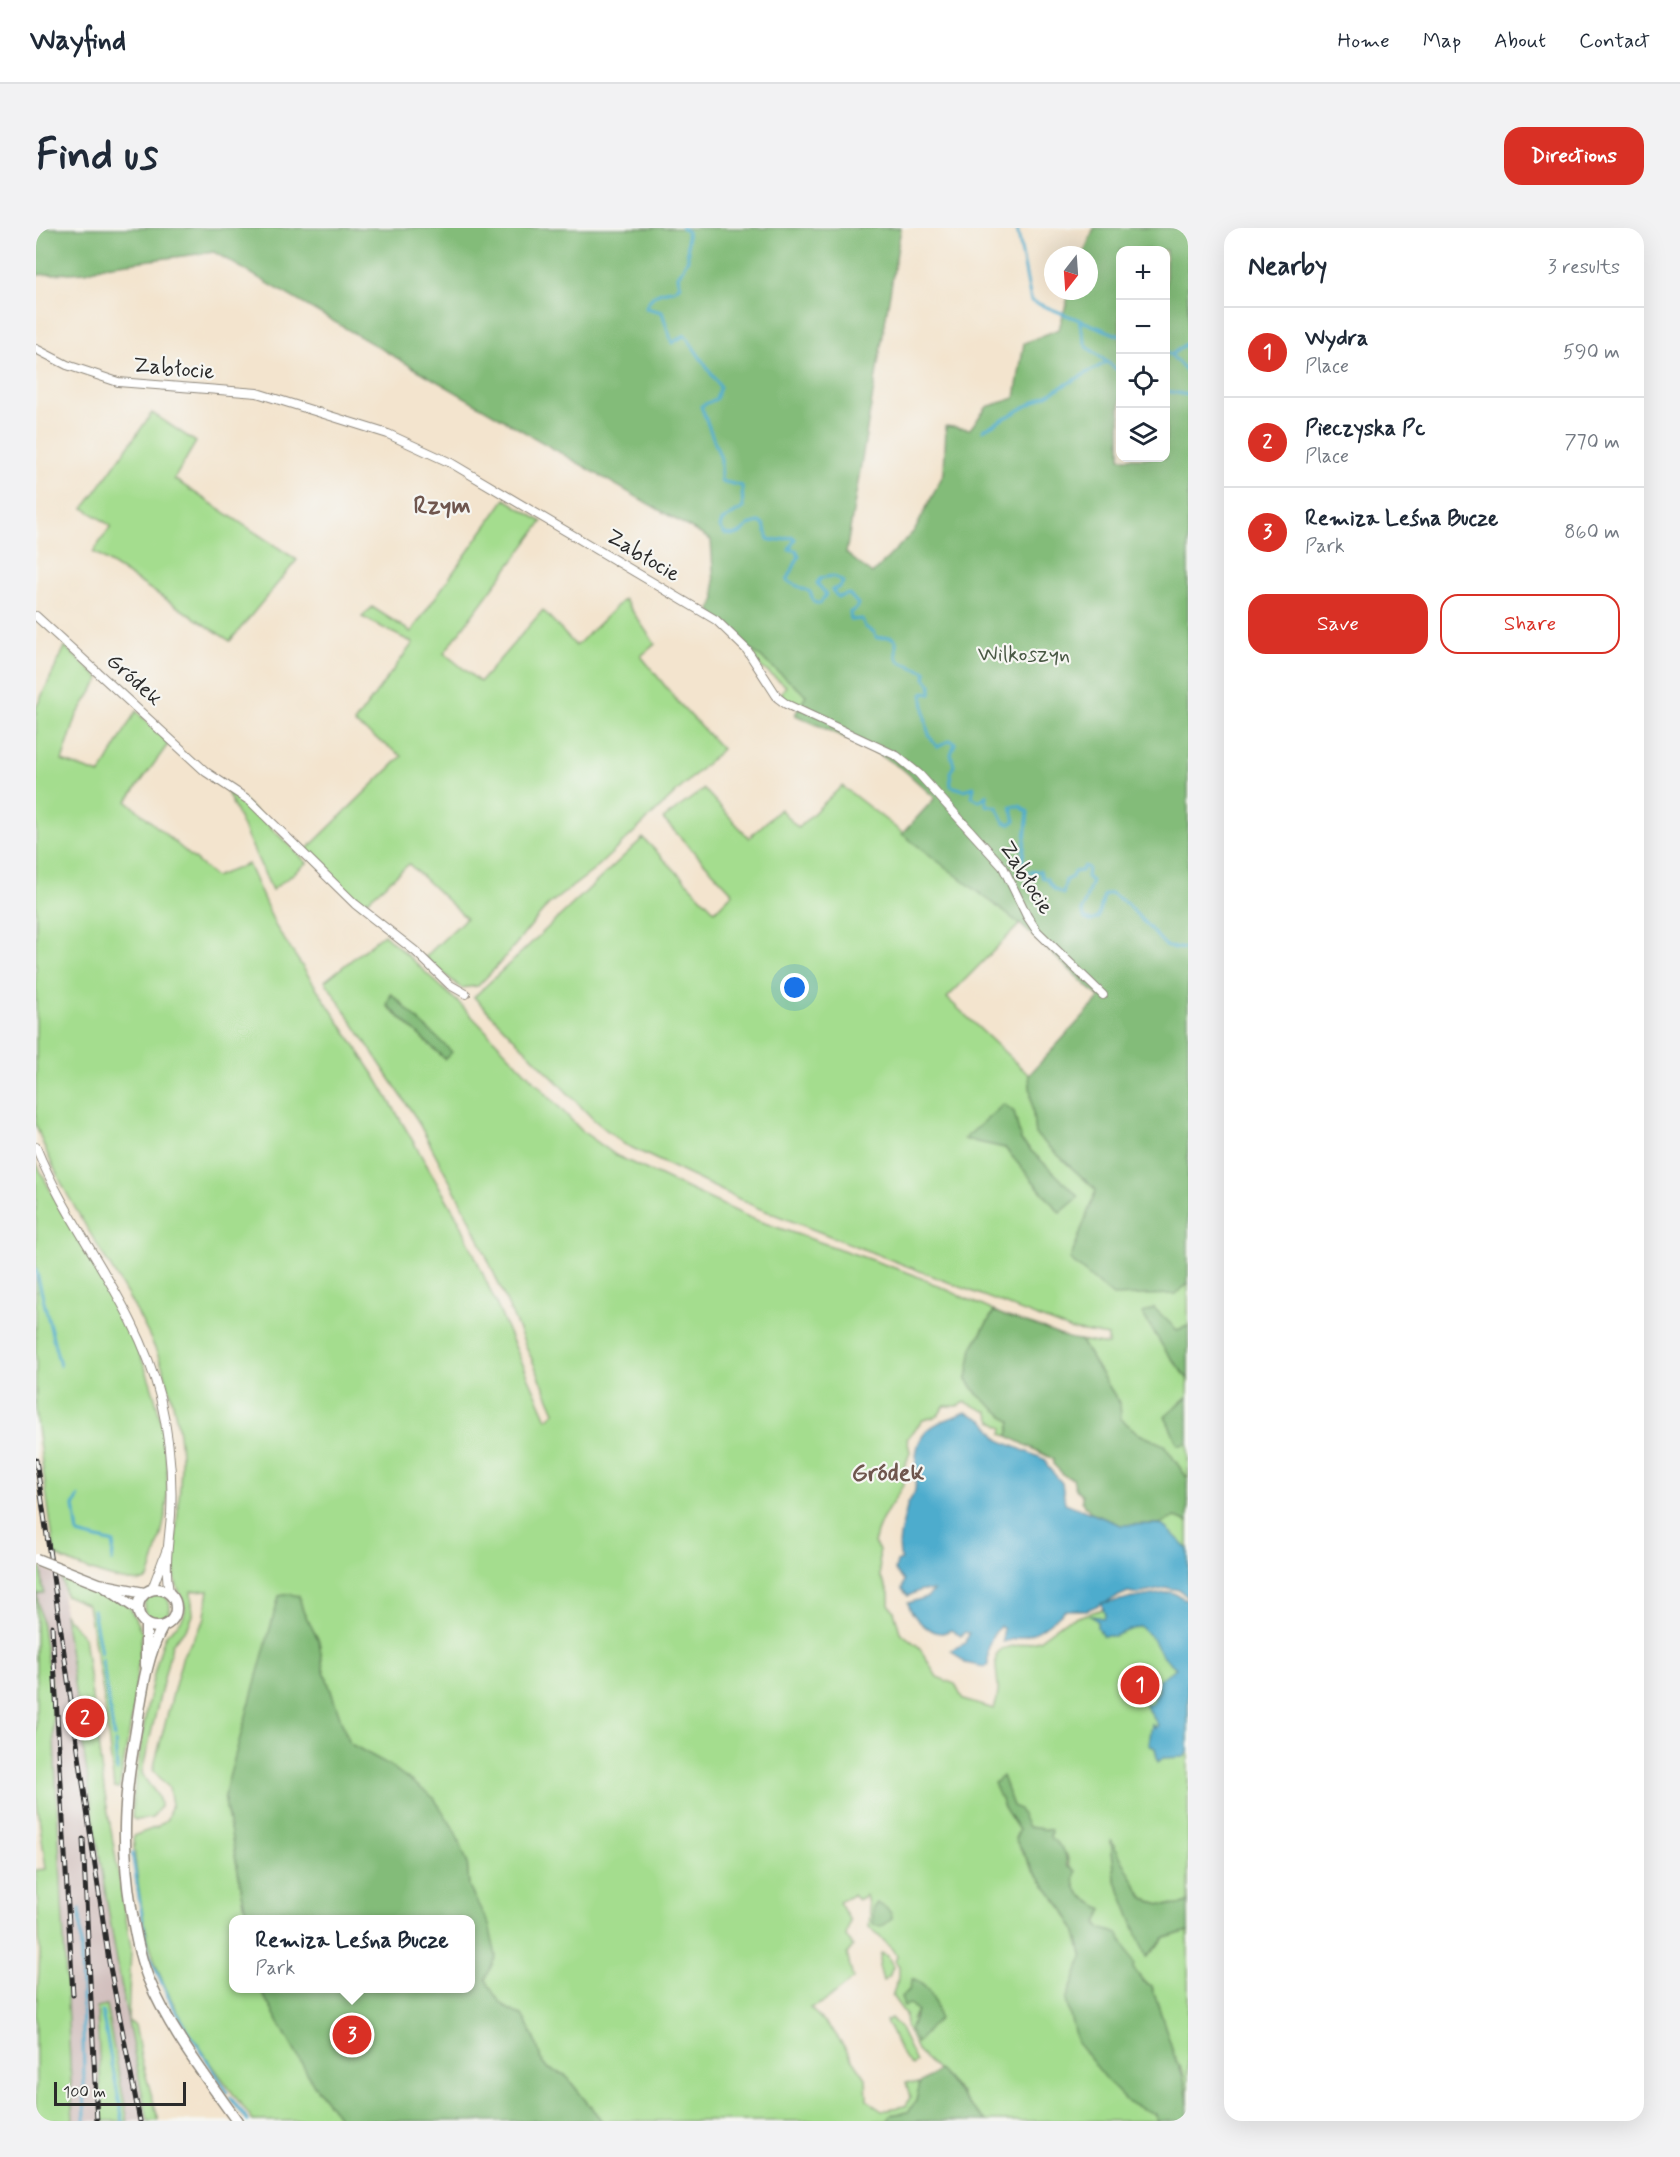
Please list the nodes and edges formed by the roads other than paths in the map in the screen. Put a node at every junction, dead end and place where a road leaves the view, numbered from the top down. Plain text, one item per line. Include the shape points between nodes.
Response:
1 (36, 349) edge
2 (36, 616) edge
3 (466, 994) dead end
4 (1102, 995) dead end
5 (36, 1147) edge
6 (167, 1548) junction
7 (36, 1559) edge
8 (99, 1584) junction
9 (148, 1591) junction
10 (169, 1592) junction
11 (137, 1609) junction
12 (146, 1623) junction
13 (163, 1626) junction
14 (147, 1668) junction
15 (237, 2121) edge

1 - 4 street, Zabłocie via 67,365 118,382 257,393 398,438 451,463 716,620 747,650 777,698 897,756 932,786 1003,867 1037,931
2 - 3 street, Gródek via 206,772 250,801 355,904 415,951 450,985
5 - 6 street via 123,1303 154,1375 170,1454
6 - 9 street
6 - 10 street
7 - 8 street, bridge
8 - 9 street
8 - 11 street
9 - 10 street
9 - 11 street
10 - 13 street via 177,1611
11 - 12 street
12 - 13 street
12 - 14 street
13 - 14 street
14 - 15 street via 123,1822 126,1878 136,1942 159,2001

